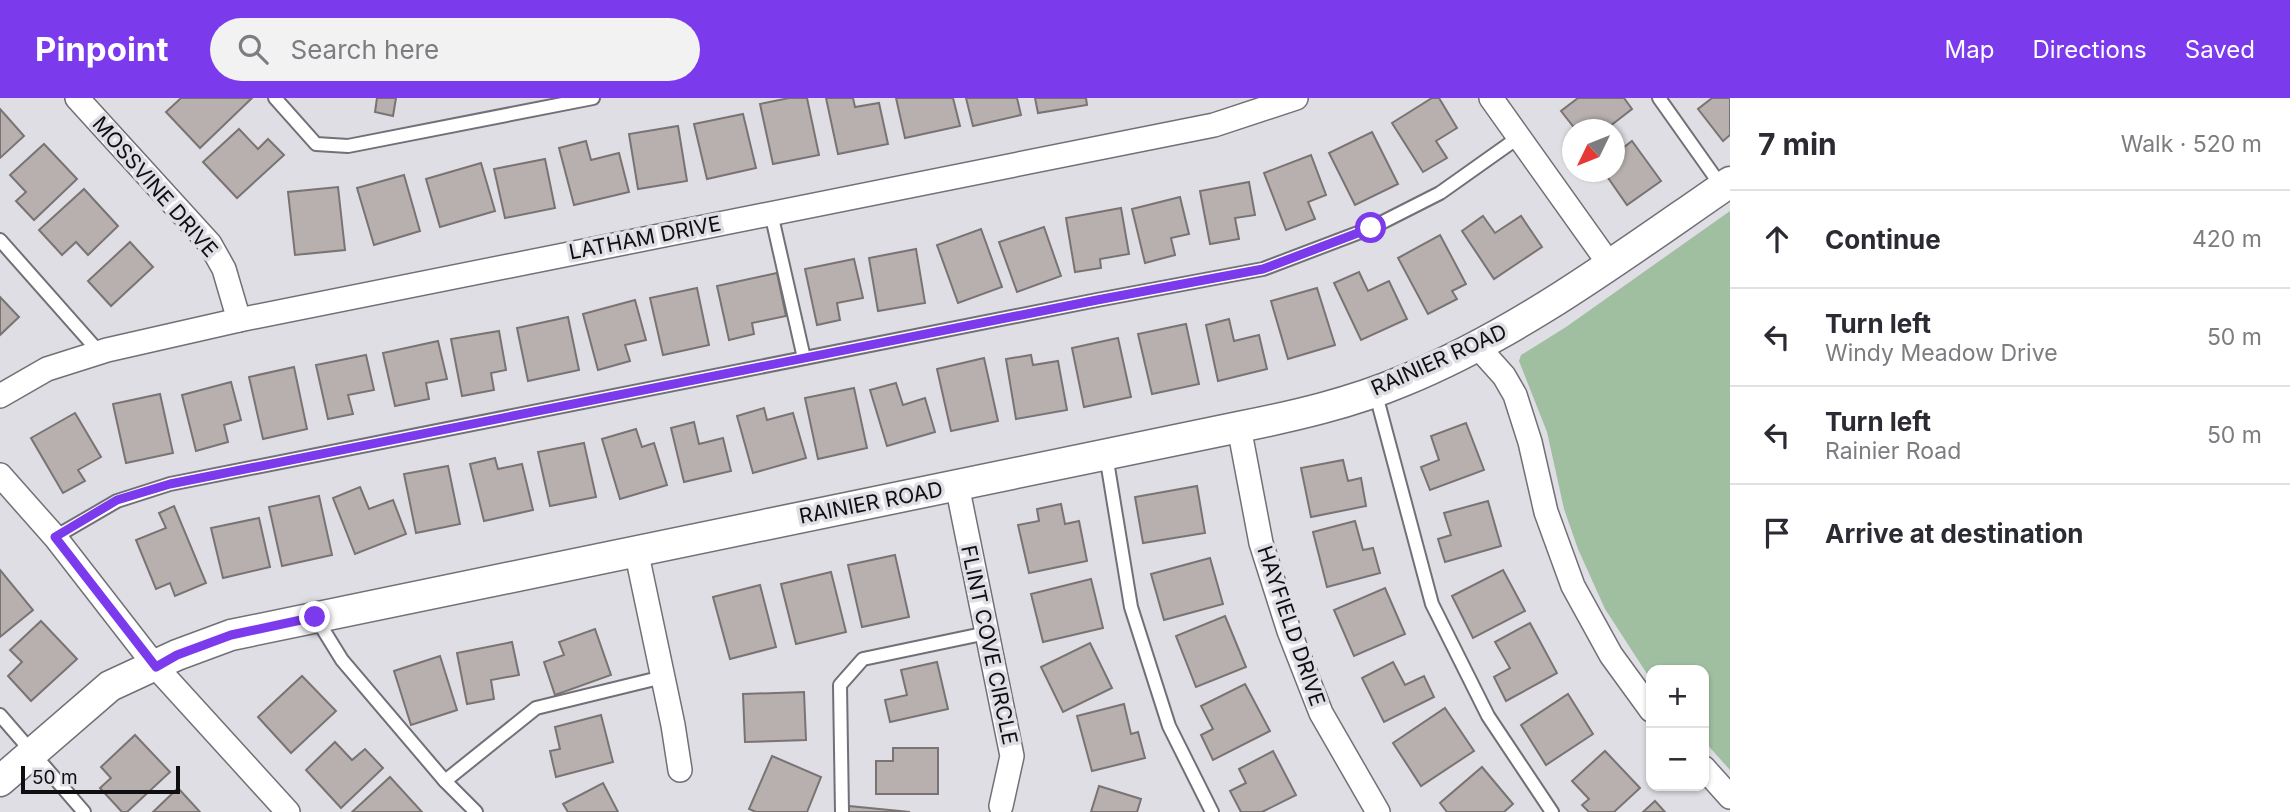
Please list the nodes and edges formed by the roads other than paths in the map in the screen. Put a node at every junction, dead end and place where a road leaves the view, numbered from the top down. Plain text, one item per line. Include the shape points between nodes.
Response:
1 (77, 98) edge
2 (275, 98) edge
3 (593, 98) edge
4 (1296, 98) edge
5 (1491, 98) edge
6 (1659, 98) edge
7 (1518, 137) junction
8 (1726, 184) edge
9 (771, 213) junction
10 (0, 240) edge
11 (1610, 265) junction
12 (239, 320) junction
13 (1478, 347) junction
14 (100, 353) junction
15 (804, 358) junction
16 (1376, 391) junction
17 (0, 396) edge
18 (1239, 428) junction
19 (1105, 455) junction
20 (0, 475) edge
21 (957, 485) junction
22 (55, 537) junction
23 (636, 550) junction
24 (315, 617) junction
25 (987, 633) junction
26 (156, 667) junction
27 (663, 677) junction
28 (1646, 703) edge
29 (0, 715) edge
30 (32, 752) junction
31 (680, 770) dead end
32 (1709, 774) edge
33 (0, 781) edge
34 (445, 781) junction
35 (1730, 797) edge
36 (1001, 806) dead end
37 (84, 812) edge
38 (288, 812) edge
39 (475, 812) edge
40 (842, 812) edge
41 (1212, 812) edge
42 (1378, 812) edge
43 (1552, 812) edge

1 - 12 street, MOSSVINE DRIVE via 210,244 224,269
2 - 3 lane via 316,144 348,146
4 - 9 street, LATHAM DRIVE via 1213,125
5 - 7 street
6 - 8 lane
7 - 11 street
7 - 15 lane via 1440,194 1371,228 1263,269
8 - 11 street, RAINIER ROAD
9 - 12 street, LATHAM DRIVE
9 - 15 lane
10 - 14 lane
11 - 13 street, RAINIER ROAD
12 - 14 street, LATHAM DRIVE
13 - 16 street, RAINIER ROAD
13 - 28 street via 1515,396 1546,512 1573,586 1611,655
14 - 17 street, LATHAM DRIVE via 47,369
15 - 22 lane via 170,484 117,500
16 - 18 street, RAINIER ROAD
16 - 43 lane via 1432,604 1489,716
18 - 19 street, RAINIER ROAD
18 - 42 street, HAYFIELD DRIVE via 1261,543 1289,631 1321,713
19 - 21 street, RAINIER ROAD
19 - 41 lane via 1131,607 1169,726
20 - 22 street
21 - 23 street, RAINIER ROAD
21 - 25 street, FLINT COVE CIRCLE
22 - 26 street
23 - 24 street, RAINIER ROAD
23 - 27 street
24 - 26 street, RAINIER ROAD via 231,635
24 - 34 lane via 342,660
25 - 36 street, FLINT COVE CIRCLE via 1012,756
25 - 40 lane via 863,659 840,685
26 - 30 street, RAINIER ROAD via 110,686
26 - 38 street
27 - 31 street
27 - 34 lane via 536,708
29 - 30 lane
30 - 33 street, RAINIER ROAD
30 - 37 lane
32 - 35 street
34 - 39 lane

